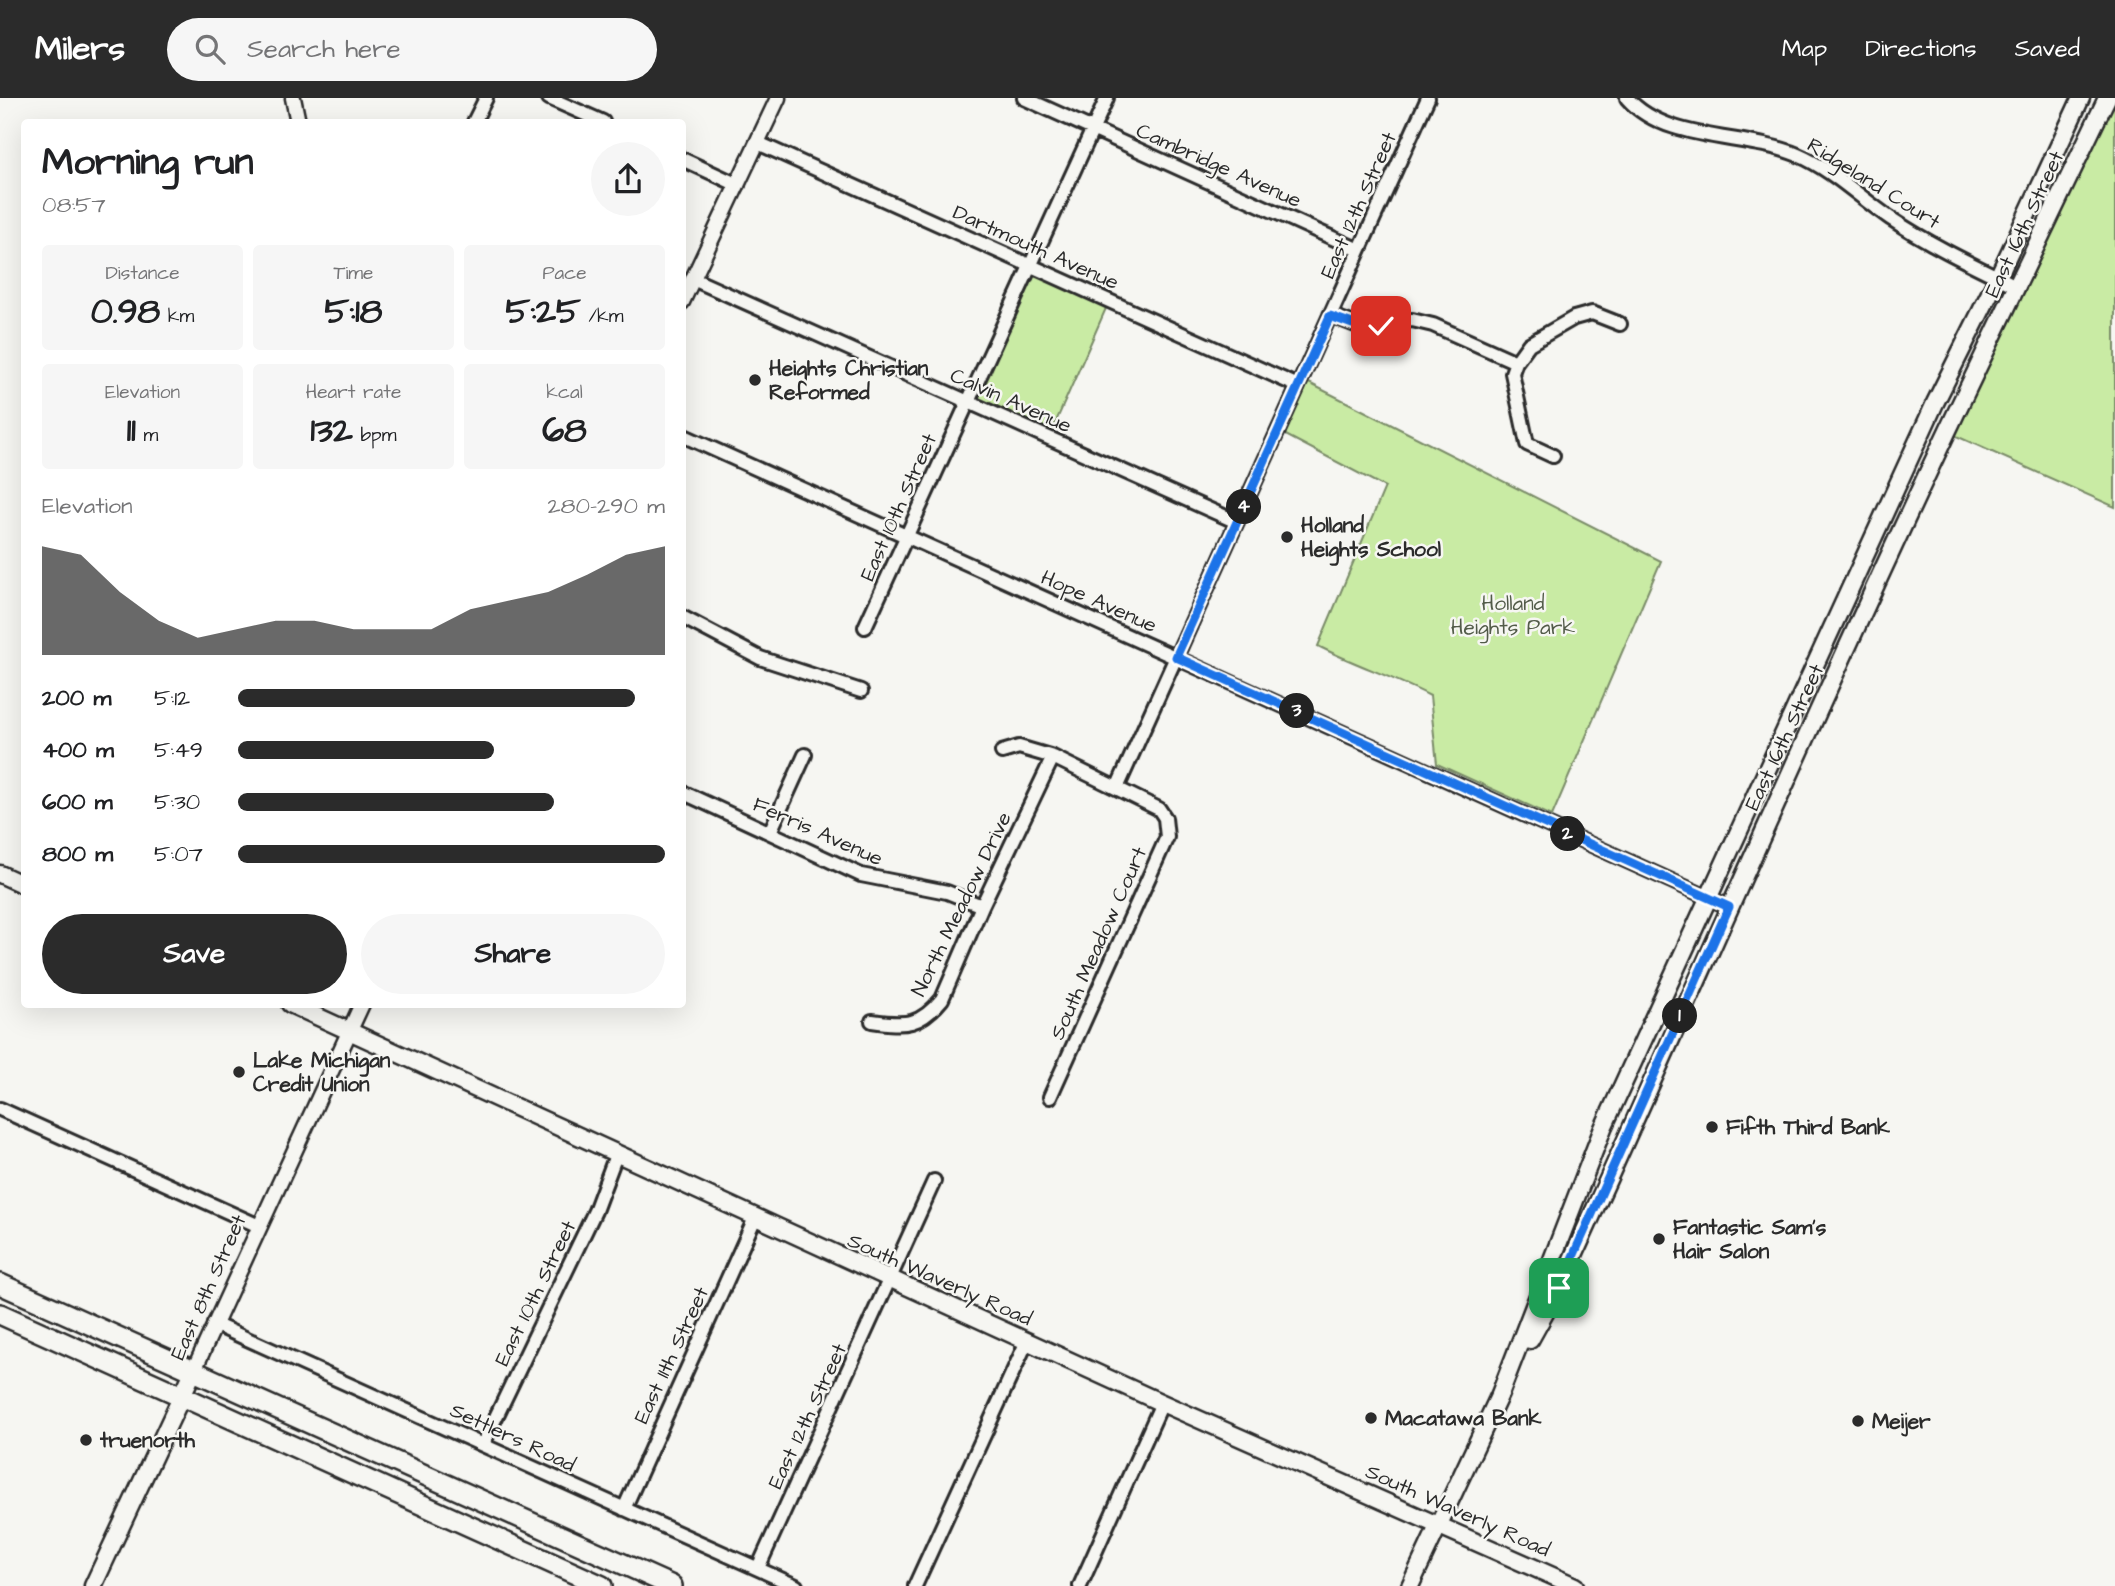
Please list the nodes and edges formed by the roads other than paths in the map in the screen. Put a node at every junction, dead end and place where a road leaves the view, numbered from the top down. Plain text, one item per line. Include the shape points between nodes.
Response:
1 (293, 98) edge
2 (486, 98) edge
3 (549, 98) edge
4 (778, 98) edge
5 (1024, 98) edge
6 (1107, 98) edge
7 (1428, 98) edge
8 (1627, 98) edge
9 (2107, 98) edge
10 (2075, 100) edge
11 (297, 119) edge
12 (476, 119) edge
13 (596, 119) edge
14 (1093, 129) junction
15 (758, 143) junction
16 (686, 161) edge
17 (738, 185) junction
18 (1359, 250) junction
19 (1031, 265) junction
20 (1998, 277) junction
21 (693, 279) junction
22 (2018, 287) junction
23 (686, 294) edge
24 (1330, 316) junction
25 (1620, 324) dead end
26 (1516, 362) junction
27 (1298, 386) junction
28 (967, 401) junction
29 (686, 437) edge
30 (1553, 456) dead end
31 (1237, 522) junction
32 (906, 537) junction
33 (686, 619) edge
34 (865, 627) dead end
35 (1176, 657) junction
36 (861, 691) dead end
37 (1002, 752) dead end
38 (805, 755) dead end
39 (1053, 757) junction
40 (1117, 788) junction
41 (686, 794) edge
42 (770, 832) junction
43 (0, 874) edge
44 (21, 884) edge
45 (1708, 898) junction
46 (982, 906) junction
47 (1729, 907) junction
48 (299, 1008) edge
49 (360, 1008) edge
50 (872, 1021) dead end
51 (349, 1031) junction
52 (1050, 1097) dead end
53 (0, 1109) edge
54 (616, 1155) junction
55 (934, 1181) dead end
56 (755, 1218) junction
57 (259, 1226) junction
58 (890, 1279) junction
59 (0, 1284) edge
60 (0, 1293) edge
61 (49, 1306) junction
62 (0, 1314) edge
63 (214, 1324) junction
64 (1027, 1341) junction
65 (193, 1372) junction
66 (1500, 1394) junction
67 (181, 1396) junction
68 (1162, 1403) junction
69 (483, 1444) junction
70 (465, 1493) junction
71 (624, 1509) junction
72 (439, 1512) junction
73 (1439, 1524) junction
74 (758, 1568) junction
75 (93, 1586) edge
76 (602, 1586) edge
77 (672, 1586) edge
78 (796, 1586) edge
79 (915, 1586) edge
80 (1080, 1586) edge
81 (1410, 1586) edge
82 (1575, 1586) edge

1 - 11 street
2 - 12 street
3 - 13 street
4 - 15 street
5 - 14 street, Cambridge Avenue
6 - 14 street, East 10th Street
7 - 18 street, East 12th Street
8 - 20 street, Ridgeland Court via 1637,109 1680,128 1797,154 1841,179 1890,218
9 - 22 main road, East 16th Street
10 - 20 main road, East 16th Street
14 - 18 street, Cambridge Avenue
14 - 19 street, East 10th Street
15 - 17 street
15 - 19 street, Dartmouth Avenue
16 - 17 street
17 - 21 street
18 - 24 street, East 12th Street
19 - 27 street, Dartmouth Avenue
19 - 28 street, East 10th Street
20 - 22 street, Ridgeland Court
20 - 45 main road, East 16th Street via 1935,403
21 - 23 street
21 - 28 street, Calvin Avenue
22 - 47 main road, East 16th Street
24 - 26 street via 1361,327 1412,320 1433,325
24 - 27 street, East 12th Street
25 - 26 street via 1592,313 1574,318 1529,344
26 - 30 street via 1512,373 1527,444
27 - 31 street, East 12th Street
28 - 31 street, Calvin Avenue
28 - 32 street, East 10th Street
29 - 32 street, Hope Avenue
31 - 35 street, East 12th Street
32 - 34 street, East 10th Street
32 - 35 street, Hope Avenue
33 - 36 street via 760,658
35 - 40 street, East 12th Street
35 - 45 street, Hope Avenue
37 - 39 street, South Meadow Court via 1020,747
38 - 42 street
39 - 40 street, South Meadow Court
39 - 46 street, North Meadow Drive
40 - 52 street, South Meadow Court via 1159,809 1167,837
41 - 42 street, Ferris Avenue
42 - 46 street, Ferris Avenue via 861,875 947,892
43 - 44 main road
45 - 47 street, Hope Avenue
45 - 66 main road, East 16th Street via 1603,1128
46 - 50 street, North Meadow Drive via 932,1012 903,1025
47 - 66 main road, East 16th Street via 1559,1288
48 - 51 main road, South Waverly Road
49 - 51 street, East 8th Street
51 - 54 main road, South Waverly Road
51 - 57 street, East 8th Street
53 - 57 street
54 - 56 main road, South Waverly Road
54 - 69 street, East 10th Street via 596,1211
55 - 58 street, East 12th Street
56 - 58 main road, South Waverly Road
56 - 71 street, East 11th Street
57 - 63 street, East 8th Street
58 - 64 main road, South Waverly Road
58 - 74 street, East 12th Street
59 - 61 highway
60 - 61 highway via 20,1302
61 - 65 highway
62 - 67 highway
63 - 65 street, East 8th Street
63 - 69 street, Settlers Road
64 - 68 main road, South Waverly Road
64 - 79 street
65 - 67 main road, East 8th Street
65 - 70 highway
66 - 73 main road, East 16th Street
67 - 72 highway
67 - 75 main road, East 8th Street
68 - 73 main road, South Waverly Road
68 - 80 street
69 - 71 street, Settlers Road
70 - 72 highway via 455,1506
70 - 77 highway
71 - 74 street, Settlers Road
72 - 76 highway
73 - 81 main road, East 16th Street
73 - 82 main road, South Waverly Road
74 - 78 street, Settlers Road

